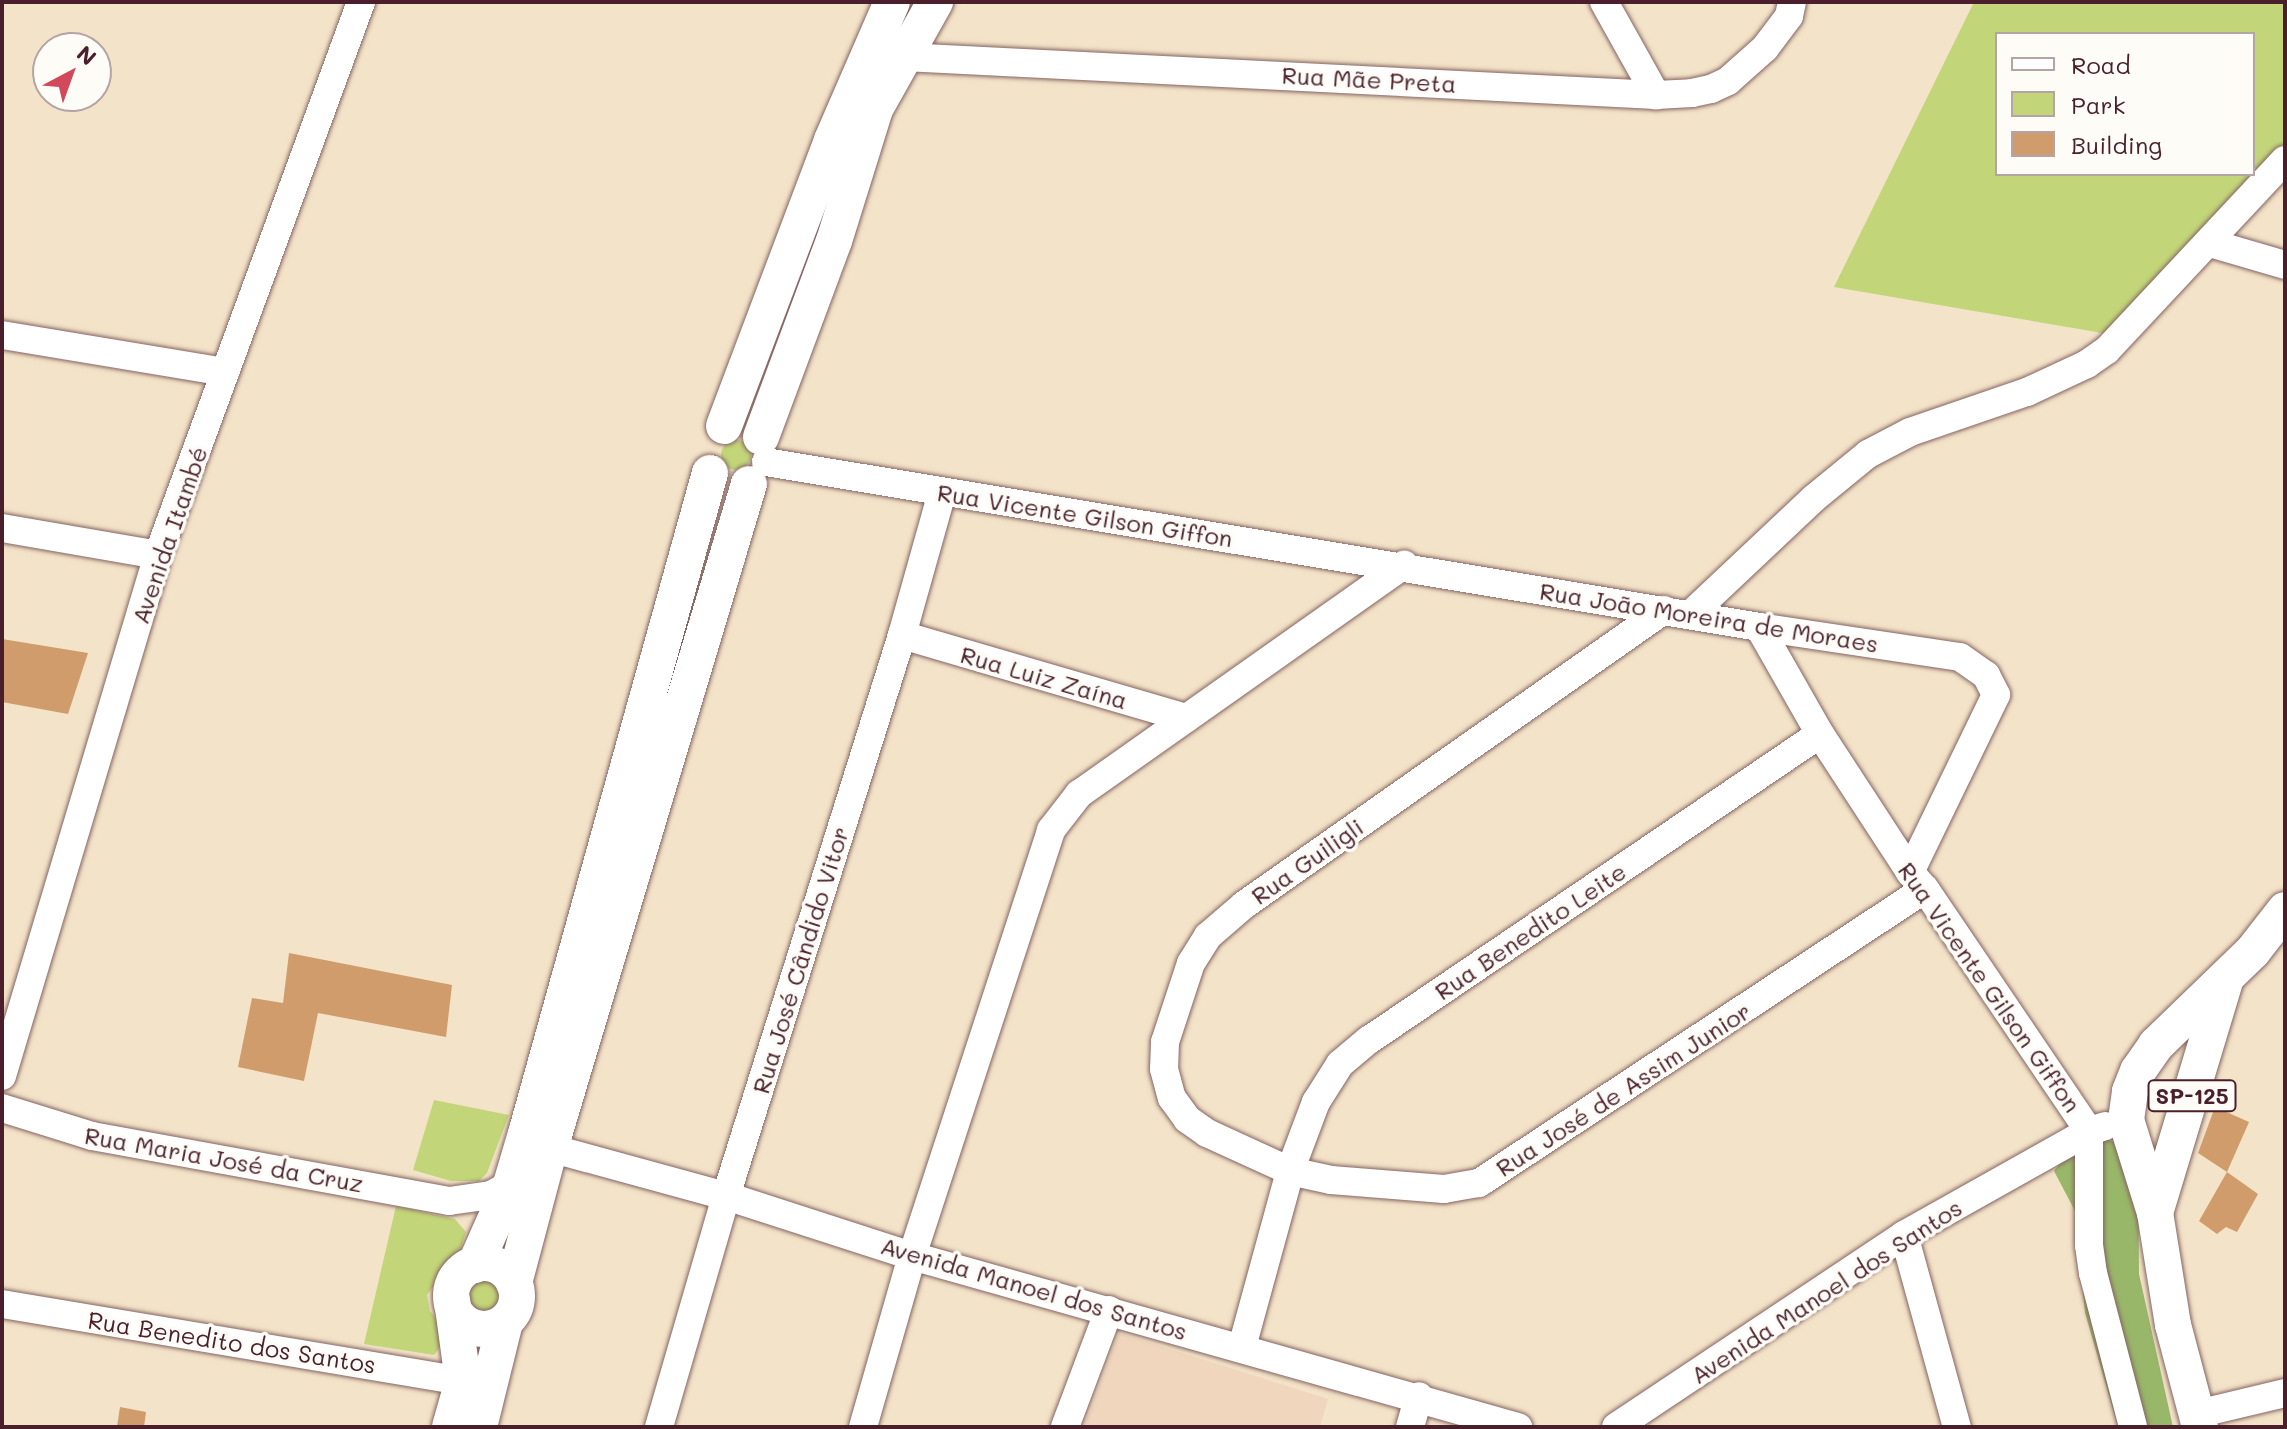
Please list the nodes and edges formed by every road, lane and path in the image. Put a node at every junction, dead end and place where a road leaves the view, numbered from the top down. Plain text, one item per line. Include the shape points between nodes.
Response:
1 (361, 2) edge
2 (892, 2) edge
3 (935, 2) edge
4 (1604, 2) edge
5 (1792, 2) edge
6 (904, 57) junction
7 (1656, 95) junction
8 (2285, 160) edge
9 (2210, 243) junction
10 (2285, 265) edge
11 (2, 335) edge
12 (225, 372) junction
13 (724, 426) junction
14 (759, 461) junction
15 (710, 473) junction
16 (942, 493) junction
17 (2, 528) edge
18 (158, 555) junction
19 (1404, 565) junction
20 (1677, 612) junction
21 (1759, 627) junction
22 (902, 635) junction
23 (1186, 718) junction
24 (1820, 734) junction
25 (1918, 881) junction
26 (2285, 910) edge
27 (2226, 978) junction
28 (2156, 1045) junction
29 (2201, 1060) junction
30 (2, 1076) edge
31 (2, 1108) edge
32 (2126, 1120) junction
33 (2089, 1131) junction
34 (2180, 1132) junction
35 (550, 1148) junction
36 (1290, 1171) junction
37 (511, 1184) junction
38 (726, 1196) junction
39 (449, 1201) junction
40 (2155, 1213) junction
41 (1904, 1235) junction
42 (481, 1251) junction
43 (912, 1256) junction
44 (514, 1283) junction
45 (451, 1295) junction
46 (2, 1304) edge
47 (1109, 1310) junction
48 (505, 1322) junction
49 (1242, 1347) junction
50 (463, 1381) junction
51 (2285, 1393) edge
52 (1419, 1396) junction
53 (2198, 1420) edge
54 (450, 1427) edge
55 (479, 1427) edge
56 (659, 1427) edge
57 (863, 1427) edge
58 (1065, 1427) edge
59 (1410, 1427) edge
60 (1518, 1427) edge
61 (1616, 1427) edge
62 (1957, 1427) edge
63 (2133, 1427) edge

1 - 12 street, Avenida Itambé
2 - 13 main road via 832,140
3 - 6 main road
4 - 7 street
5 - 7 street, Rua Mãe Preta via 1779,32 1728,81 1711,89
6 - 7 street, Rua Mãe Preta
6 - 14 main road via 875,109
8 - 9 street, Rua Guiligli
9 - 10 street
9 - 20 street, Rua Guiligli via 2130,328 2087,364 2027,392 1910,432 1868,454
11 - 12 street
12 - 18 street, Avenida Itambé
13 - 14 main road via 746,426
13 - 15 main road via 705,450
14 - 15 main road via 725,485
14 - 16 street, Rua Vicente Gilson Giffon
14 - 35 main road
15 - 37 main road
16 - 19 street, Rua Vicente Gilson Giffon
16 - 22 street, Rua José Cândido Vitor
17 - 18 street
18 - 30 street, Avenida Itambé
19 - 20 street, Rua João Moreira de Moraes
19 - 23 street
20 - 21 street, Rua João Moreira de Moraes
20 - 36 street, Rua Guiligli via 1244,905 1197,951 1165,1042 1164,1069 1172,1098 1187,1119 1207,1133
21 - 24 street, Rua Vicente Gilson Giffon
21 - 25 street, Rua João Moreira de Moraes via 1960,657 1986,675 1996,695
22 - 23 street, Rua Luiz Zaína
22 - 38 street, Rua José Cândido Vitor
23 - 43 street via 1079,794 1051,830
24 - 25 street, Rua Vicente Gilson Giffon
24 - 36 street, Rua Benedito Leite via 1369,1040 1327,1083
25 - 33 street, Rua Vicente Gilson Giffon
25 - 36 street, Rua José de Assim Junior via 1479,1183 1407,1188
26 - 27 main road, SP-125
27 - 28 main road
27 - 29 main road, SP-125
28 - 29 main road via 2181,1043
28 - 32 main road via 2138,1071
29 - 34 main road, SP-125
31 - 39 street, Rua Maria José da Cruz via 92,1136
32 - 33 street, Avenida Manoel dos Santos
32 - 34 main road via 2142,1136 2154,1139
32 - 40 main road
33 - 41 street, Avenida Manoel dos Santos
33 - 63 street, Rua Vicente Gilson Giffon via 2091,1259
34 - 40 main road, SP-125
35 - 38 street, Avenida Manoel dos Santos
35 - 44 main road
36 - 49 street, Rua Benedito Leite
37 - 39 street, Rua Maria José da Cruz via 491,1195
37 - 42 main road
38 - 43 street, Avenida Manoel dos Santos
38 - 56 street, Rua José Cândido Vitor
39 - 42 street
40 - 53 main road, SP-125 via 2173,1325
41 - 61 street, Avenida Manoel dos Santos
41 - 62 street
42 - 44 main road
42 - 45 main road via 459,1276
43 - 47 street, Avenida Manoel dos Santos
43 - 57 street
44 - 48 main road via 516,1304
45 - 48 main road via 465,1323 485,1329
45 - 50 main road
46 - 50 street, Rua Benedito dos Santos
47 - 49 street, Avenida Manoel dos Santos
47 - 58 street
48 - 55 main road
49 - 52 street, Avenida Manoel dos Santos
50 - 54 main road
51 - 53 street
52 - 59 street
52 - 60 street, Avenida Manoel dos Santos

